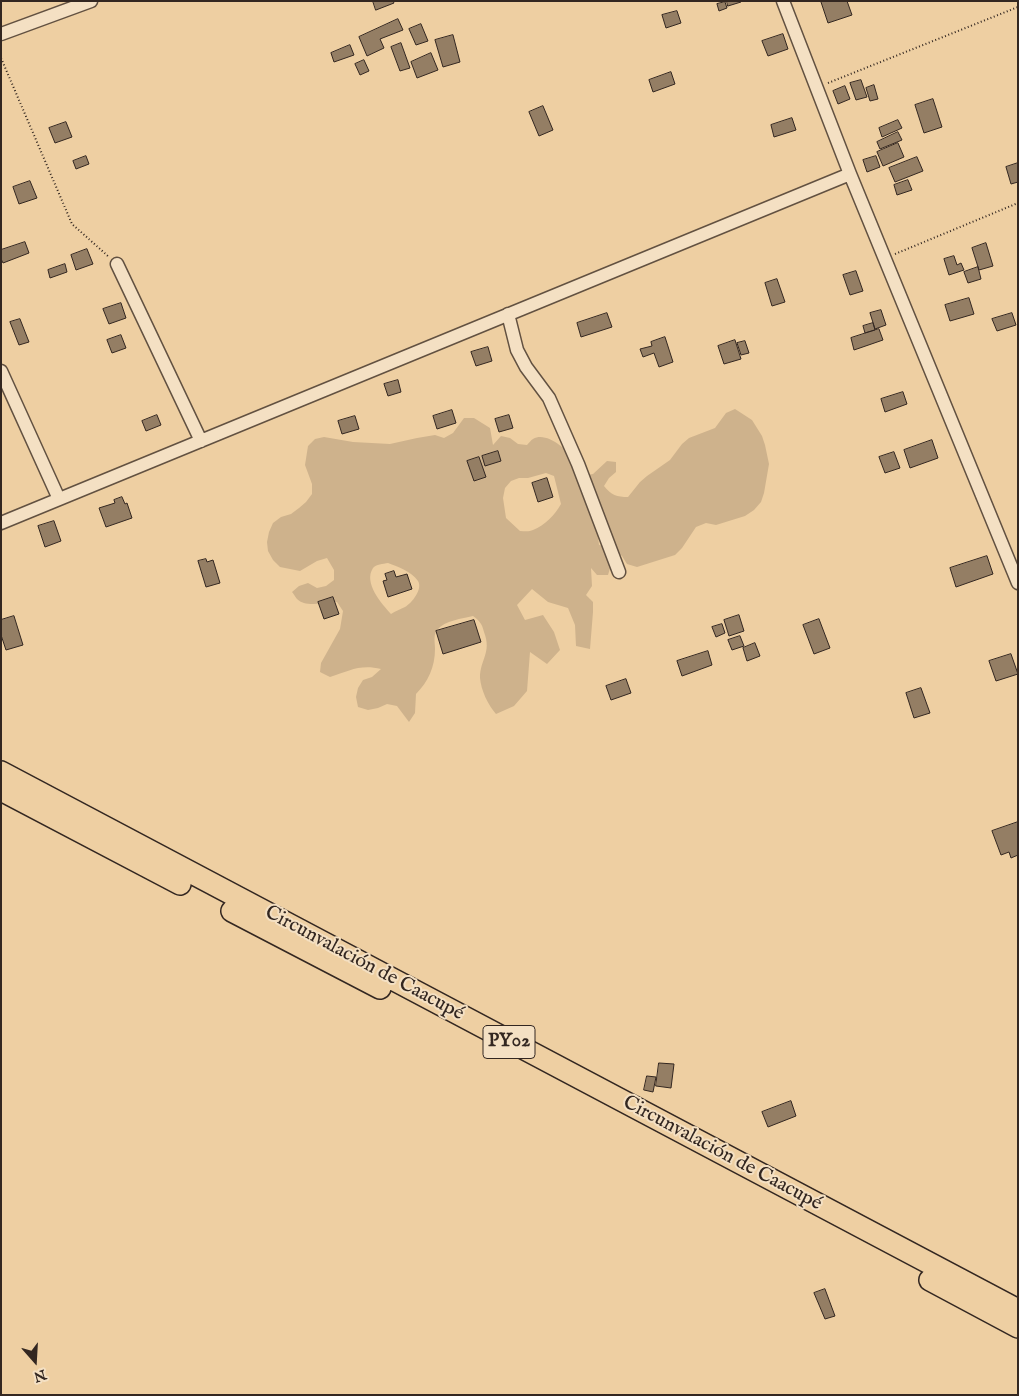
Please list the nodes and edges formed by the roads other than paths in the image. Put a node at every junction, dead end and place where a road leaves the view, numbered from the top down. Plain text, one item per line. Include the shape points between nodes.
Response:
1 (91, 1) edge
2 (783, 1) edge
3 (1, 34) edge
4 (850, 174) junction
5 (117, 264) road end
6 (508, 314) junction
7 (1, 371) edge
8 (201, 441) junction
9 (59, 499) junction
10 (1, 523) edge
11 (619, 572) dead end
12 (1018, 583) edge
13 (1, 772) edge
14 (1, 790) edge
15 (1018, 1310) edge
16 (1018, 1327) edge

1 - 3 street
2 - 4 street
4 - 6 street
4 - 12 street
5 - 8 street
6 - 8 street
6 - 11 street via 517,350 549,398
7 - 9 street
8 - 9 street
9 - 10 street
13 - 15 highway, Circunvalación de Caacupé / PY02
14 - 16 highway, Circunvalación de Caacupé / PY02

